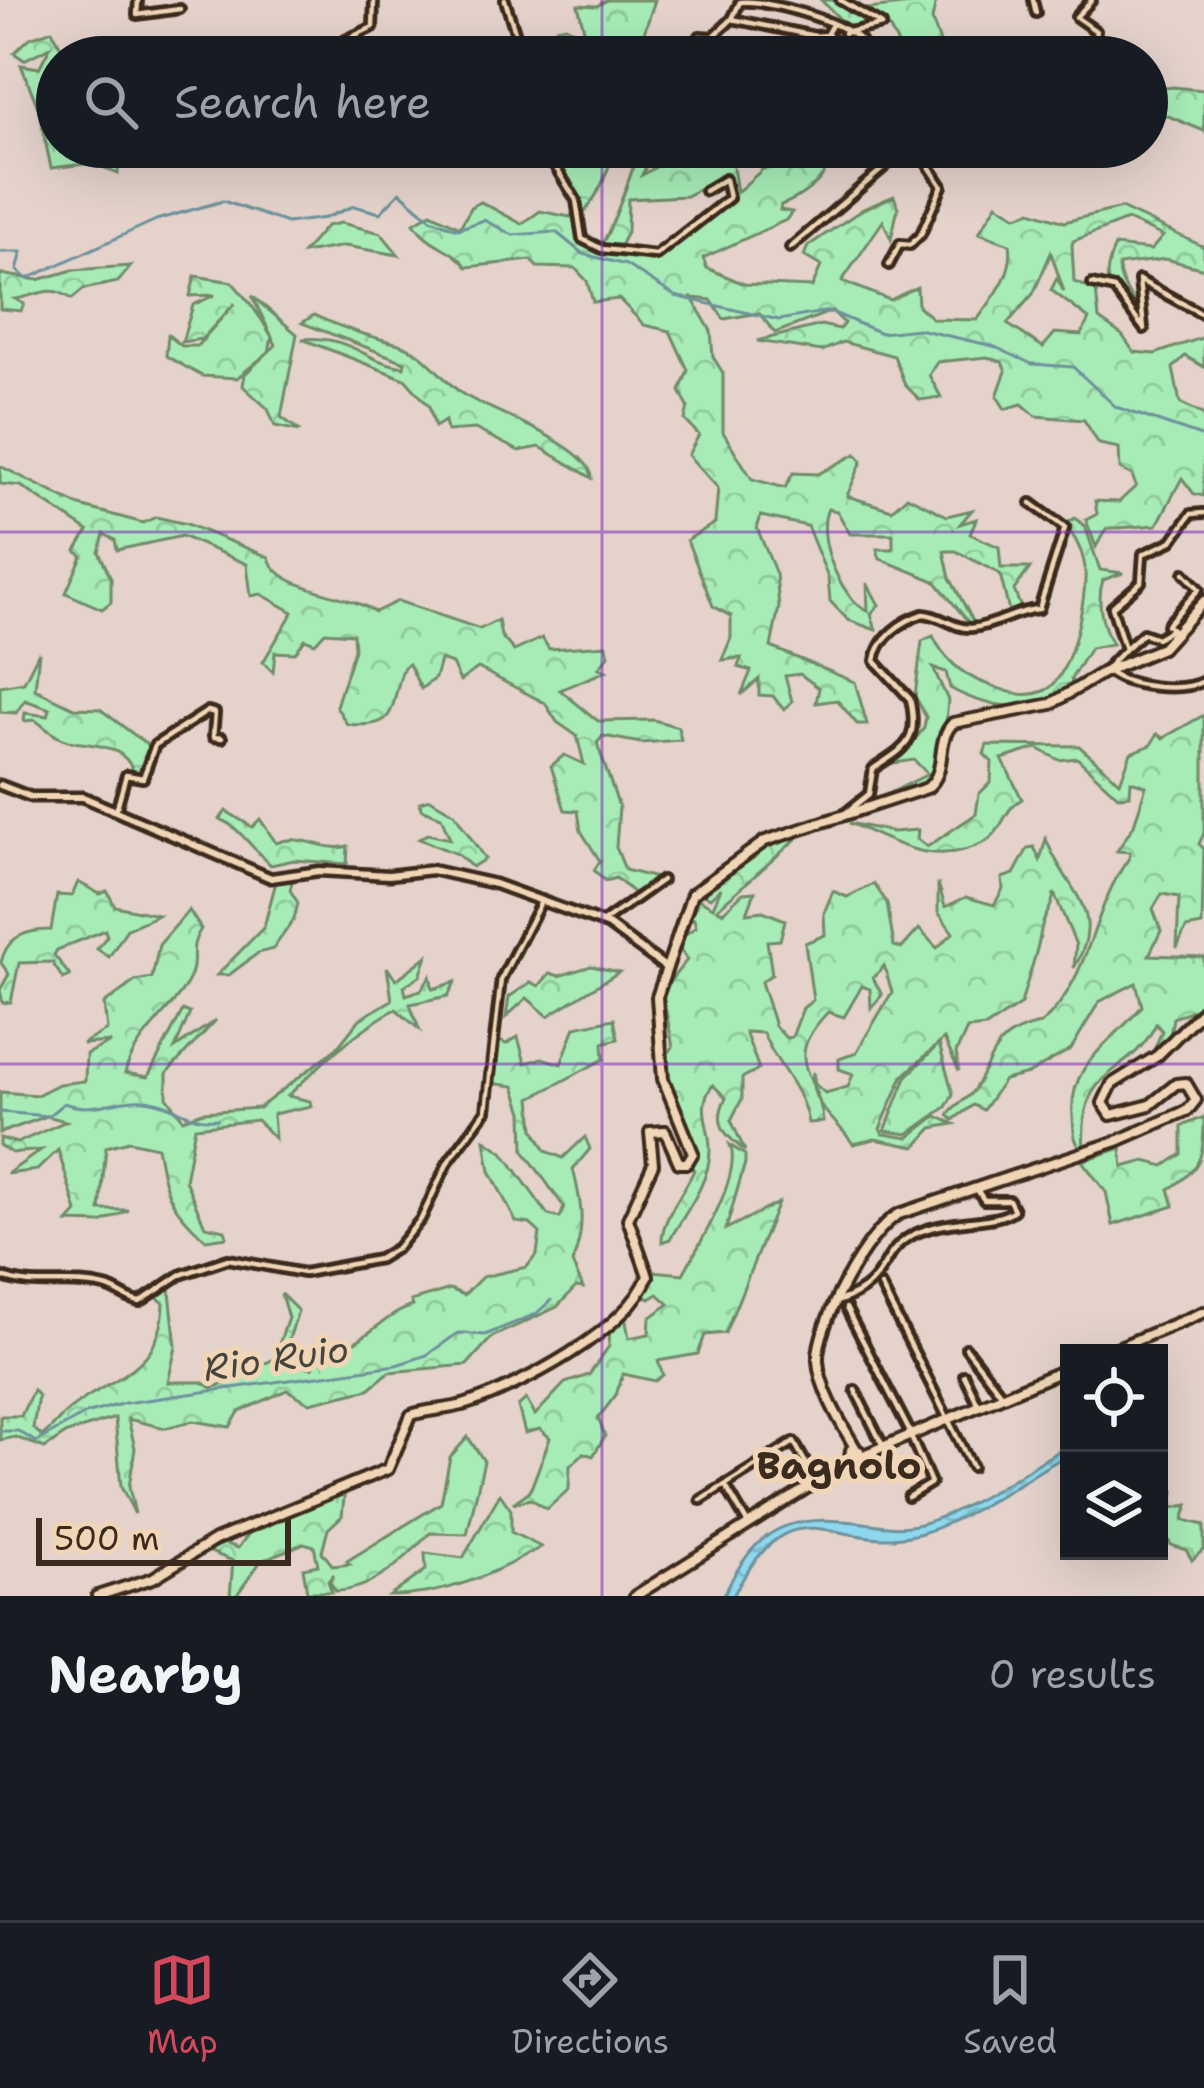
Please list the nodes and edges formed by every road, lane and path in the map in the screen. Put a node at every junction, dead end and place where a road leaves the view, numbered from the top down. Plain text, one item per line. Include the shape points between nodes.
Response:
1 (138, 0) edge
2 (374, 0) edge
3 (505, 0) edge
4 (839, 0) edge
5 (1033, 0) edge
6 (1092, 0) edge
7 (180, 9) dead end
8 (1036, 13) dead end
9 (732, 19) junction
10 (832, 25) junction
11 (844, 33) junction
12 (828, 34) joint
13 (355, 36) edge
14 (516, 36) edge
15 (714, 36) edge
16 (851, 36) edge
17 (1095, 36) edge
18 (555, 168) edge
19 (887, 168) edge
20 (935, 168) edge
21 (704, 191) dead end
22 (790, 248) dead end
23 (889, 265) dead end
24 (1092, 284) dead end
25 (1204, 315) edge
26 (1031, 503) dead end
27 (1204, 513) edge
28 (1184, 573) dead end
29 (1202, 602) edge
30 (1196, 620) dead end
31 (1173, 630) junction
32 (1125, 649) junction
33 (1105, 672) junction
34 (1204, 681) edge
35 (222, 738) dead end
36 (0, 785) edge
37 (116, 811) junction
38 (843, 818) junction
39 (662, 880) dead end
40 (542, 900) junction
41 (602, 922) junction
42 (665, 968) junction
43 (1204, 1010) edge
44 (977, 1189) junction
45 (0, 1276) edge
46 (881, 1286) dead end
47 (843, 1304) junction
48 (1204, 1312) edge
49 (1127, 1344) edge
50 (966, 1348) dead end
51 (1060, 1372) edge
52 (964, 1376) dead end
53 (855, 1390) dead end
54 (1003, 1396) junction
55 (979, 1406) junction
56 (948, 1418) junction
57 (910, 1434) junction
58 (883, 1446) junction
59 (854, 1454) junction
60 (972, 1467) dead end
61 (814, 1478) dead end
62 (724, 1485) junction
63 (908, 1497) dead end
64 (701, 1500) dead end
65 (748, 1524) junction
66 (98, 1596) edge
67 (634, 1596) edge

1 - 7 street via 137,15
2 - 13 street via 374,27
3 - 14 street
4 - 11 street via 882,25
5 - 8 street
6 - 17 street via 1076,17
9 - 10 street via 740,2 763,2
9 - 12 street
9 - 15 street
10 - 11 street
10 - 12 street
11 - 16 street
18 - 21 street via 581,211 582,239 602,249 656,255 729,198 725,179
19 - 22 street
20 - 23 street via 942,186 921,234 900,243
24 - 25 street via 1114,289 1144,329 1139,280
26 - 38 street via 1065,528 1040,609 974,628 926,613 882,642 875,661 910,699 911,732 901,754 875,766 871,792
27 - 32 street via 1191,514 1172,541 1143,554 1142,582 1112,611
28 - 31 street via 1199,590 1167,625
29 - 30 street
29 - 31 main road
31 - 32 street via 1160,638 1143,633
31 - 33 main road via 1162,648
32 - 33 street
33 - 34 street via 1160,686
33 - 38 main road via 1043,707 953,723 932,785
35 - 37 street via 213,737 215,713 208,711 160,740 143,778 126,775
36 - 37 street via 31,797 78,796
37 - 40 street via 271,878 443,871
38 - 42 main road via 757,844 692,894
39 - 41 street
40 - 41 street
40 - 45 street via 501,979 486,1111 439,1176 412,1233 391,1253 304,1273 228,1258 172,1279 140,1302 106,1287 26,1285
41 - 42 street
42 - 66 main road via 657,990 661,1069 693,1153 680,1163 665,1132 650,1132 652,1164 628,1214 647,1265 639,1294 578,1348 477,1400 410,1415 388,1469
43 - 44 main road via 1112,1084 1102,1102 1111,1115 1125,1115 1186,1083 1196,1100 1188,1110
44 - 47 main road via 886,1222 866,1245
44 - 47 street via 984,1200 1009,1200 1014,1210 907,1238 878,1279
46 - 56 street
47 - 57 street
47 - 59 main road via 818,1358
48 - 49 main road
50 - 54 street
51 - 54 main road
52 - 55 street
53 - 58 street
54 - 55 main road
55 - 56 main road
56 - 57 main road
56 - 60 street
57 - 58 main road
57 - 63 street via 931,1484
58 - 59 main road
59 - 65 main road
61 - 62 street via 794,1442
62 - 64 street
62 - 65 street
65 - 67 main road

